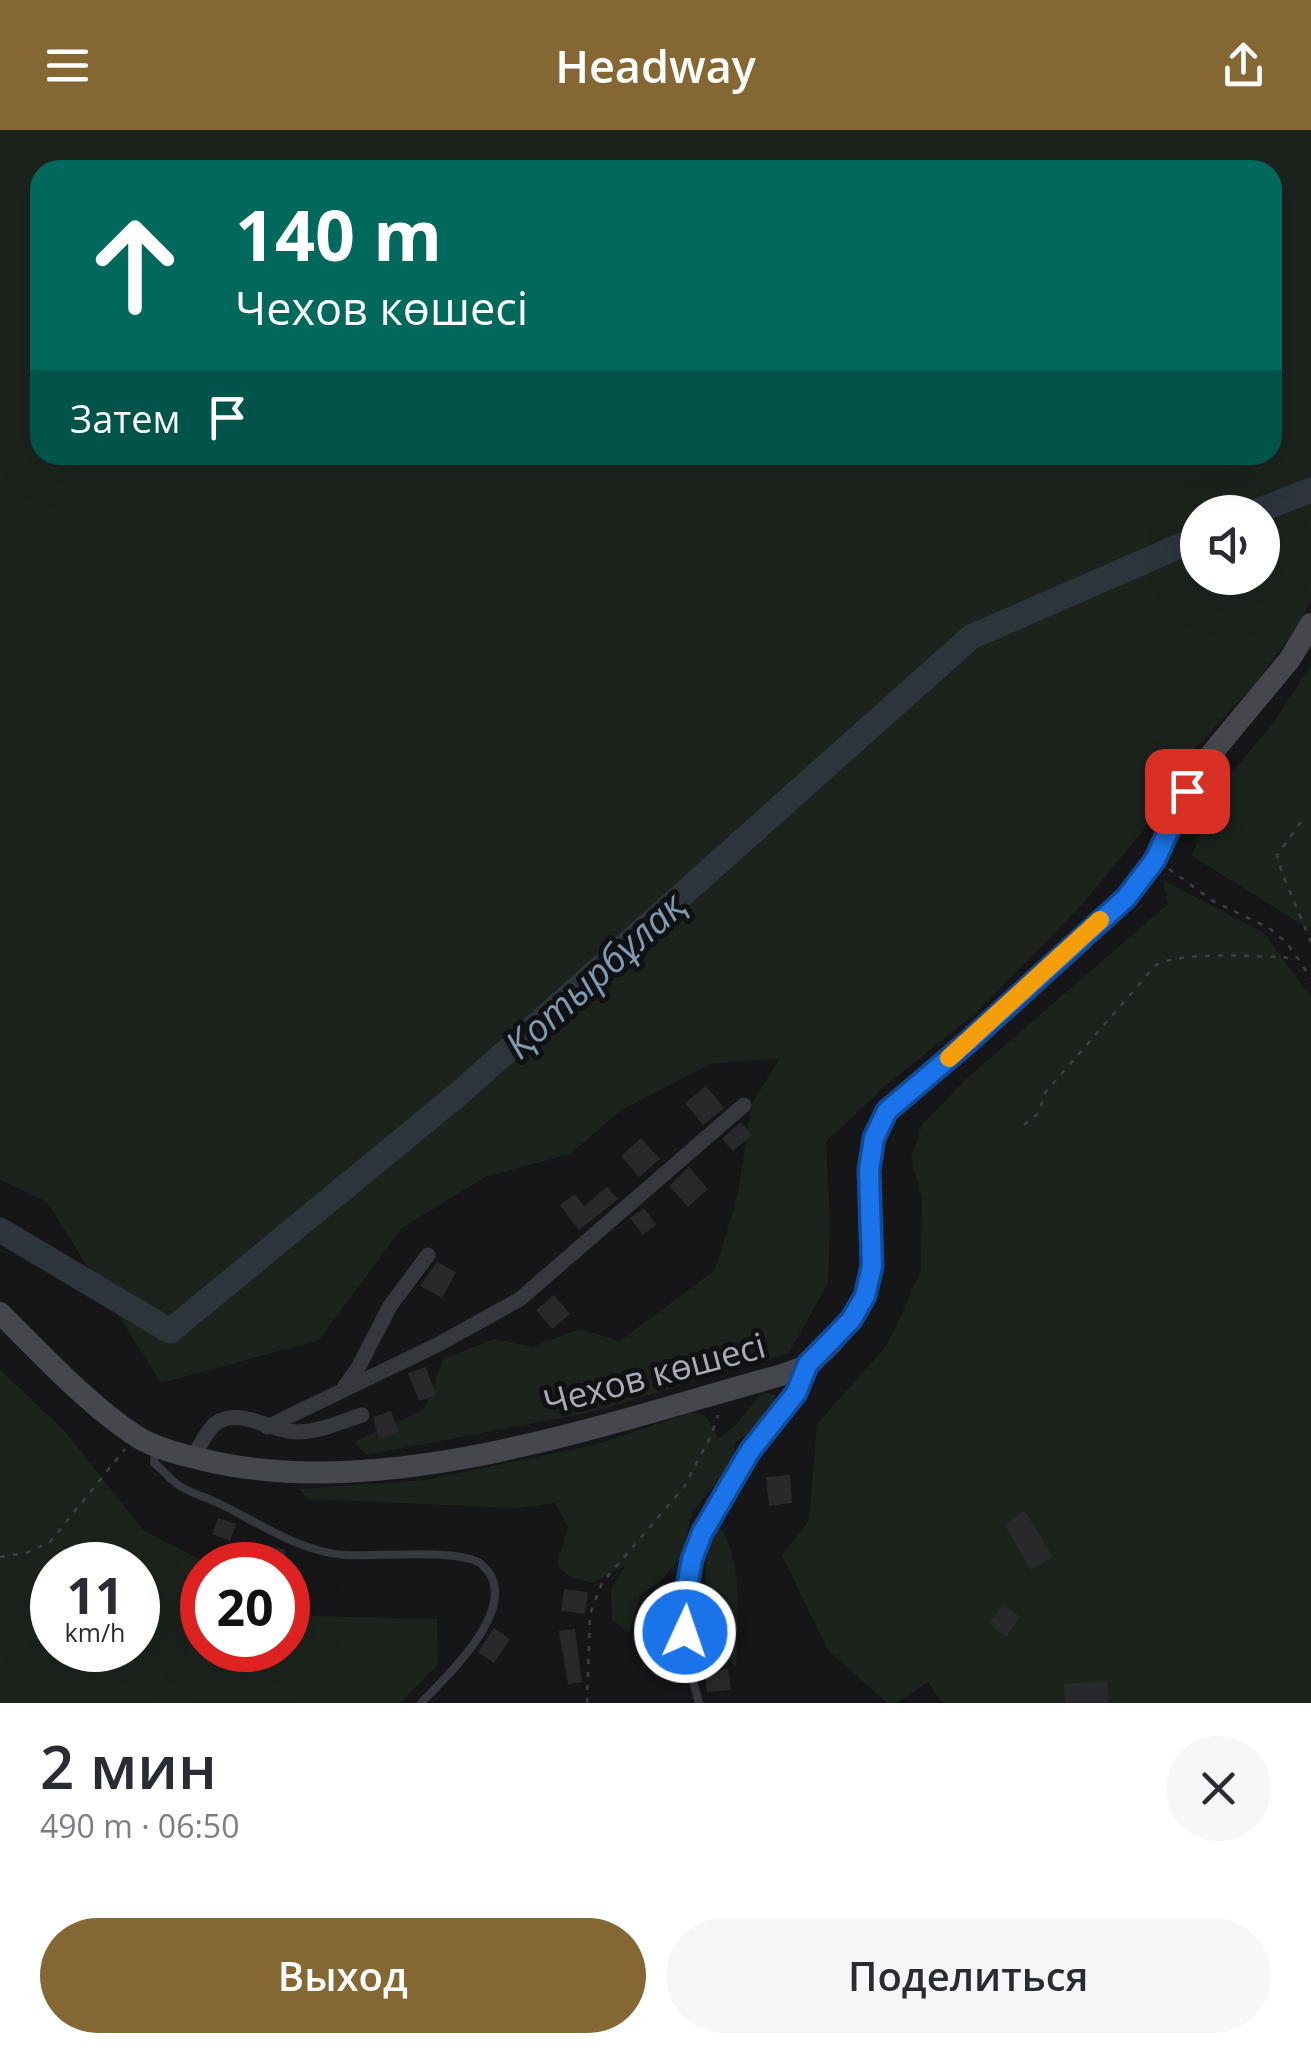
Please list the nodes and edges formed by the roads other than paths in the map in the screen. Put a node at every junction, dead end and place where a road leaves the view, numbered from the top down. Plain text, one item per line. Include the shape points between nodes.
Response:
1 (1311, 624) edge
2 (744, 1105) dead end
3 (428, 1255) dead end
4 (0, 1313) edge
5 (808, 1364) junction
6 (342, 1389) junction
7 (362, 1415) dead end
8 (267, 1427) junction
9 (146, 1441) junction
10 (193, 1458) junction
11 (421, 1703) edge
12 (698, 1703) edge

1 - 5 main road, Чехов көшесі via 1203,764 1155,860 1126,898 887,1111 869,1170 872,1266 865,1296
2 - 6 street via 520,1299
3 - 6 street
4 - 9 main road, Чехов көшесі
5 - 10 main road, Чехов көшесі via 529,1443 380,1470 303,1472
5 - 12 lane via 796,1393 750,1451 692,1559 685,1632
6 - 8 street
7 - 8 street via 301,1432
8 - 10 street via 232,1418 215,1424
9 - 10 main road, Чехов көшесі
9 - 11 lane via 154,1462 179,1486 282,1538 344,1555 477,1561 489,1573 496,1598 472,1648

